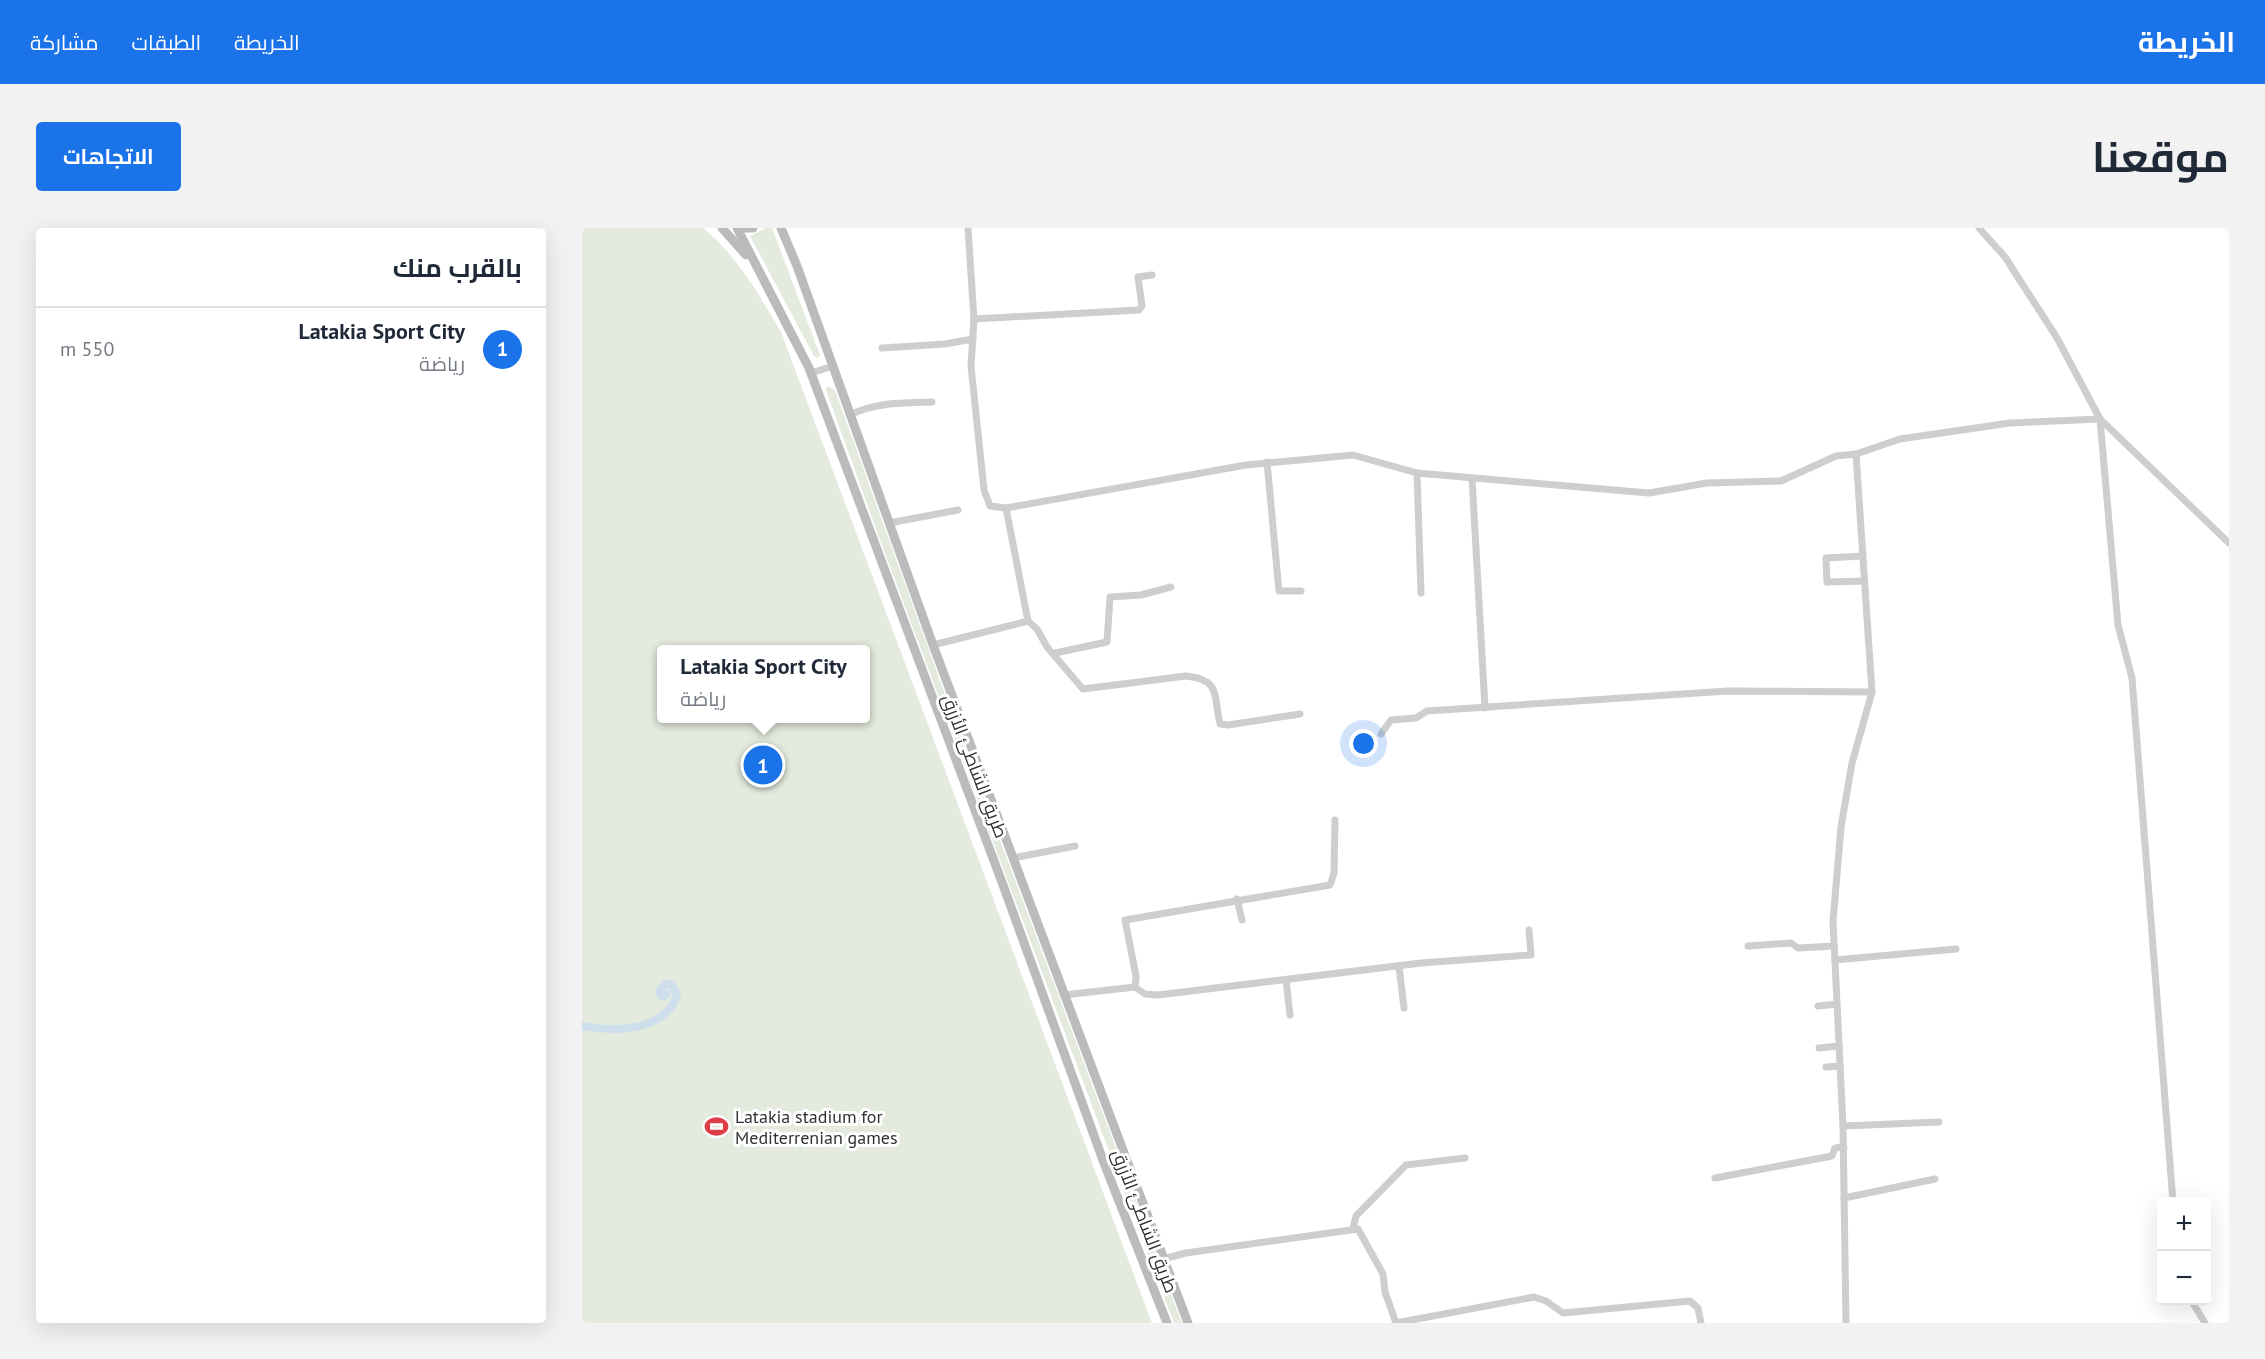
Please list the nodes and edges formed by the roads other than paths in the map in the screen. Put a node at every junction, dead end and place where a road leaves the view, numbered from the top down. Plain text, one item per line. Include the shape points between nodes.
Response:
1 (722, 228) edge
2 (737, 228) edge
3 (744, 228) edge
4 (753, 228) edge
5 (781, 228) edge
6 (968, 228) edge
7 (1979, 228) edge
8 (756, 266) junction
9 (1152, 275) dead end
10 (974, 319) junction
11 (973, 339) junction
12 (882, 348) dead end
13 (833, 366) junction
14 (811, 373) junction
15 (932, 402) dead end
16 (850, 415) junction
17 (2100, 419) junction
18 (1856, 454) junction
19 (1267, 462) junction
20 (1417, 473) junction
21 (1472, 478) junction
22 (1006, 508) junction
23 (958, 510) dead end
24 (889, 523) junction
25 (2229, 543) edge
26 (1863, 556) junction
27 (1864, 580) junction
28 (1171, 587) dead end
29 (1301, 591) dead end
30 (1422, 593) dead end
31 (1028, 621) junction
32 (933, 645) junction
33 (1055, 653) junction
34 (1872, 692) junction
35 (1485, 708) junction
36 (1299, 714) dead end
37 (1381, 734) dead end
38 (1335, 820) dead end
39 (1075, 846) dead end
40 (1013, 858) junction
41 (1237, 899) junction
42 (1242, 920) dead end
43 (1529, 930) dead end
44 (1748, 946) dead end
45 (1834, 946) junction
46 (1956, 949) dead end
47 (1835, 960) junction
48 (1399, 966) junction
49 (1287, 980) junction
50 (1134, 987) junction
51 (1064, 995) junction
52 (1837, 1005) junction
53 (1818, 1006) dead end
54 (1404, 1008) dead end
55 (1290, 1015) dead end
56 (1839, 1046) junction
57 (1819, 1048) dead end
58 (1826, 1066) dead end
59 (1840, 1066) junction
60 (1939, 1122) dead end
61 (1843, 1126) junction
62 (1844, 1146) junction
63 (1465, 1158) dead end
64 (1715, 1178) dead end
65 (1935, 1179) dead end
66 (2173, 1197) edge
67 (1844, 1198) junction
68 (1353, 1228) junction
69 (1163, 1259) junction
70 (2195, 1305) edge
71 (1167, 1323) edge
72 (1188, 1323) edge
73 (1396, 1323) edge
74 (1701, 1323) edge
75 (1846, 1323) edge
76 (2205, 1323) edge

1 - 8 main road
2 - 8 main road, طريق الشاطئ الأزرق
3 - 4 main road
5 - 13 main road, طريق الشاطئ الأزرق
6 - 10 street
7 - 17 street via 2005,257 2057,338
8 - 14 main road, طريق الشاطئ الأزرق
9 - 10 street via 1138,278 1142,306 1139,310
10 - 11 street
11 - 12 street
11 - 22 street via 971,366 984,490 990,506
13 - 14 street
13 - 16 main road, طريق الشاطئ الأزرق
14 - 71 main road, طريق الشاطئ الأزرق
15 - 16 street via 894,404
16 - 24 main road, طريق الشاطئ الأزرق
17 - 18 street via 2010,423 1900,439
17 - 25 street
17 - 66 street via 2116,606 2132,678
18 - 21 street via 1836,456 1781,482 1707,483 1649,493
18 - 26 street
19 - 20 street via 1353,455
19 - 22 street
19 - 29 street via 1279,591
20 - 21 street
20 - 30 street
21 - 35 street
22 - 31 street
23 - 24 street
24 - 32 main road, طريق الشاطئ الأزرق
26 - 27 street
26 - 27 street via 1826,558 1827,582
27 - 34 street
28 - 33 street via 1141,595 1110,597 1107,642
31 - 32 street
31 - 33 street
32 - 40 main road, طريق الشاطئ الأزرق
33 - 36 street via 1083,689 1186,676 1203,678 1212,684 1220,724
34 - 35 street via 1728,691
34 - 45 street via 1852,763 1841,827
35 - 37 street via 1427,711 1416,718 1391,720
38 - 41 street via 1334,873 1330,885
39 - 40 street
40 - 51 main road, طريق الشاطئ الأزرق
41 - 42 street
41 - 50 street via 1125,920 1136,976
43 - 48 street via 1531,956
44 - 45 street
45 - 47 street
46 - 47 street
47 - 52 street
48 - 49 street
48 - 54 street
49 - 50 street via 1158,995 1145,994
49 - 55 street
50 - 51 street
51 - 69 main road, طريق الشاطئ الأزرق
52 - 53 street
52 - 56 street
56 - 57 street
56 - 59 street
58 - 59 street
59 - 61 street
60 - 61 street
61 - 62 street
62 - 64 street via 1834,1148 1832,1156
62 - 67 street
63 - 68 street via 1406,1165 1356,1216
65 - 67 street
67 - 75 street
68 - 69 street
68 - 73 street via 1362,1233 1383,1274
69 - 72 main road, طريق الشاطئ الأزرق
70 - 76 street
73 - 74 street via 1534,1297 1563,1313 1690,1301 1698,1308

